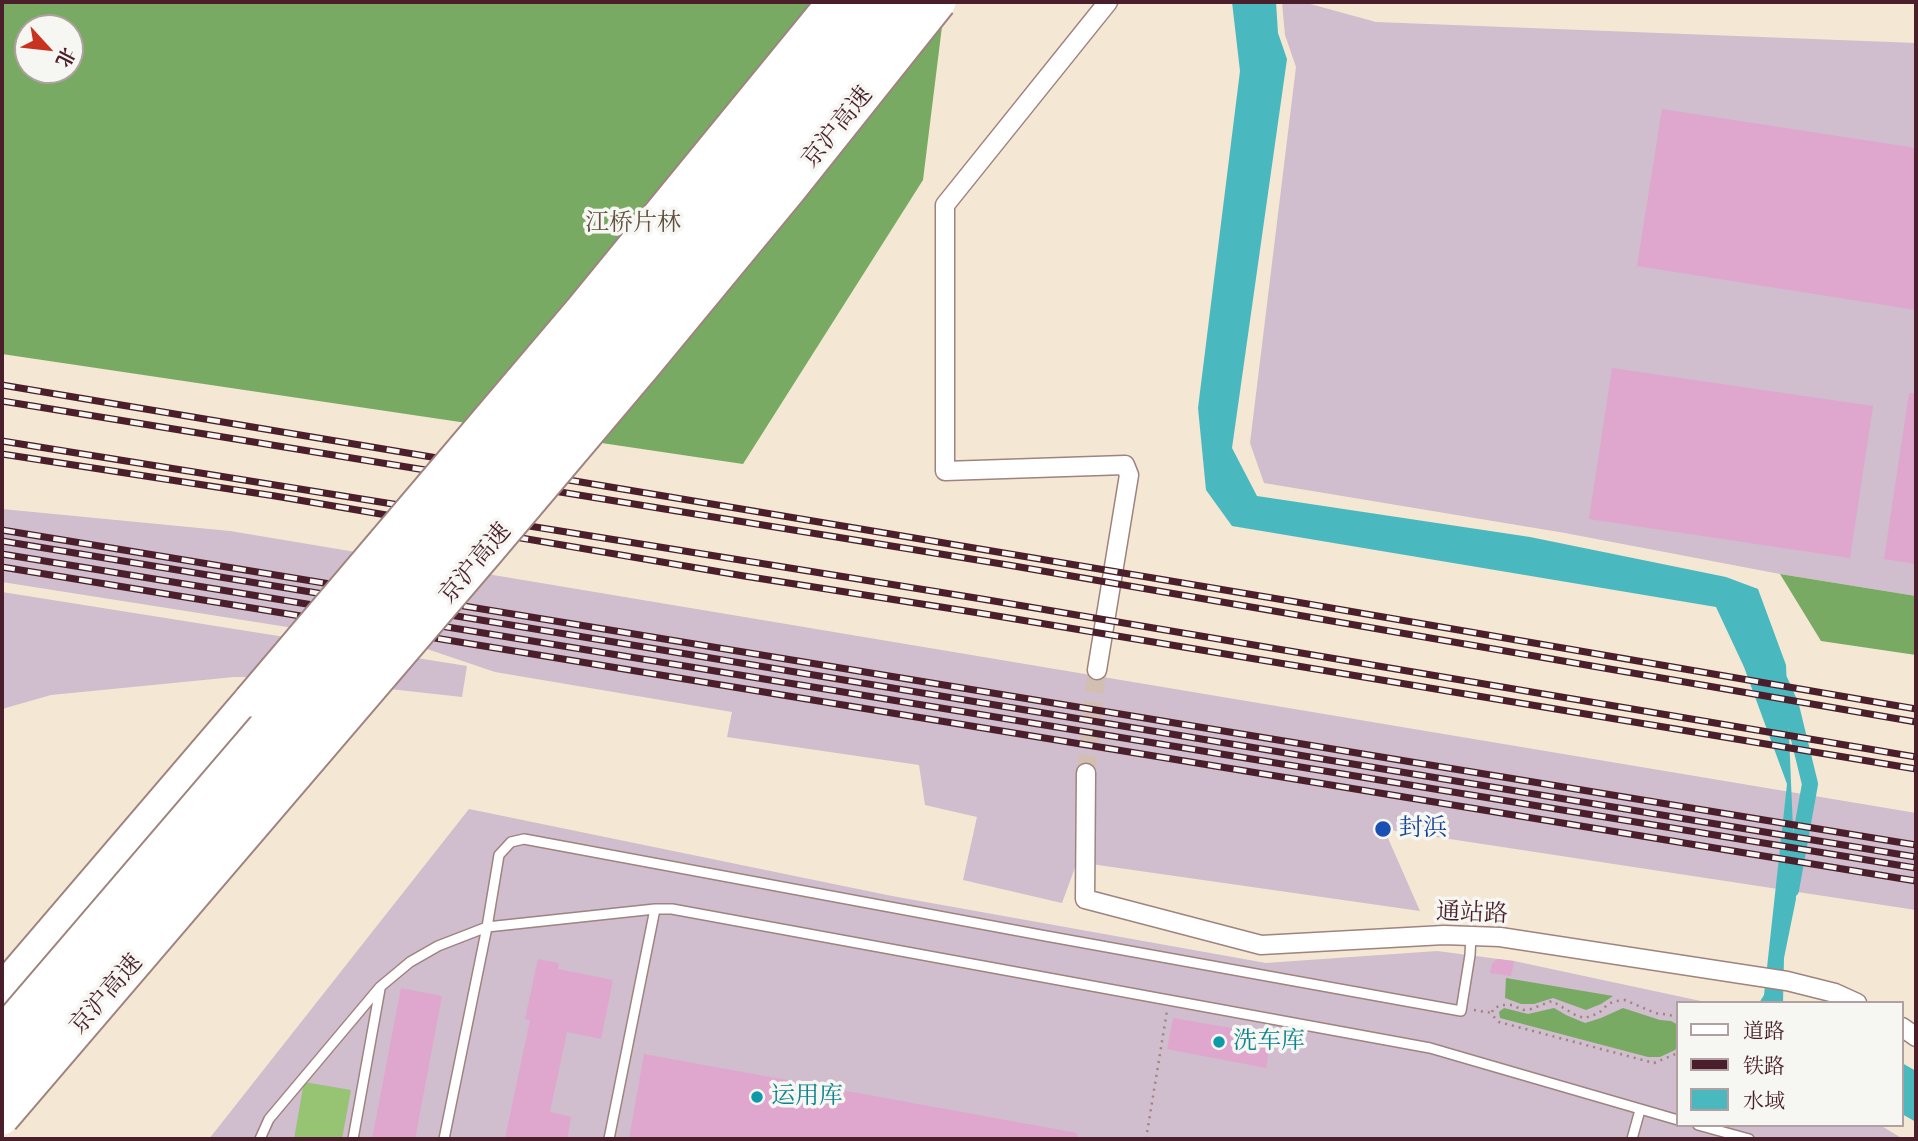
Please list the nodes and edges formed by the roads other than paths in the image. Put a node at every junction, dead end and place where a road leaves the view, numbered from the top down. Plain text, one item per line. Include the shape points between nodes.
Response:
1 (834, 2) edge
2 (868, 2) edge
3 (903, 2) edge
4 (939, 2) edge
5 (1108, 2) edge
6 (1097, 670) tunnel mouth
7 (1086, 773) tunnel mouth
8 (655, 909) junction
9 (487, 928) junction
10 (1471, 935) junction
11 (380, 987) junction
12 (2, 991) edge
13 (1853, 1001) edge
14 (2, 1034) edge
15 (2, 1076) edge
16 (1640, 1110) junction
17 (2, 1118) edge
18 (1676, 1119) edge
19 (1705, 1127) edge
20 (260, 1139) edge
21 (353, 1139) edge
22 (444, 1139) edge
23 (609, 1139) edge
24 (1632, 1139) edge
25 (1749, 1139) edge

1 - 12 highway, bridge via 582,310
2 - 14 highway, bridge via 486,469
3 - 15 highway, 京沪高速, bridge via 516,475
4 - 17 highway, 京沪高速, bridge via 646,363
5 - 6 street via 945,205 945,471 1125,465 1129,475
7 - 10 street, 通站路 via 1085,899 1261,945
8 - 9 lane
8 - 16 lane via 1430,1048
8 - 23 lane
9 - 10 lane via 499,855 511,842 524,839 1461,1011
9 - 11 lane via 419,956
9 - 22 lane
10 - 13 street, 通站路 via 1787,981
11 - 20 lane via 269,1119
11 - 21 lane
16 - 18 lane
16 - 24 lane
19 - 25 lane

